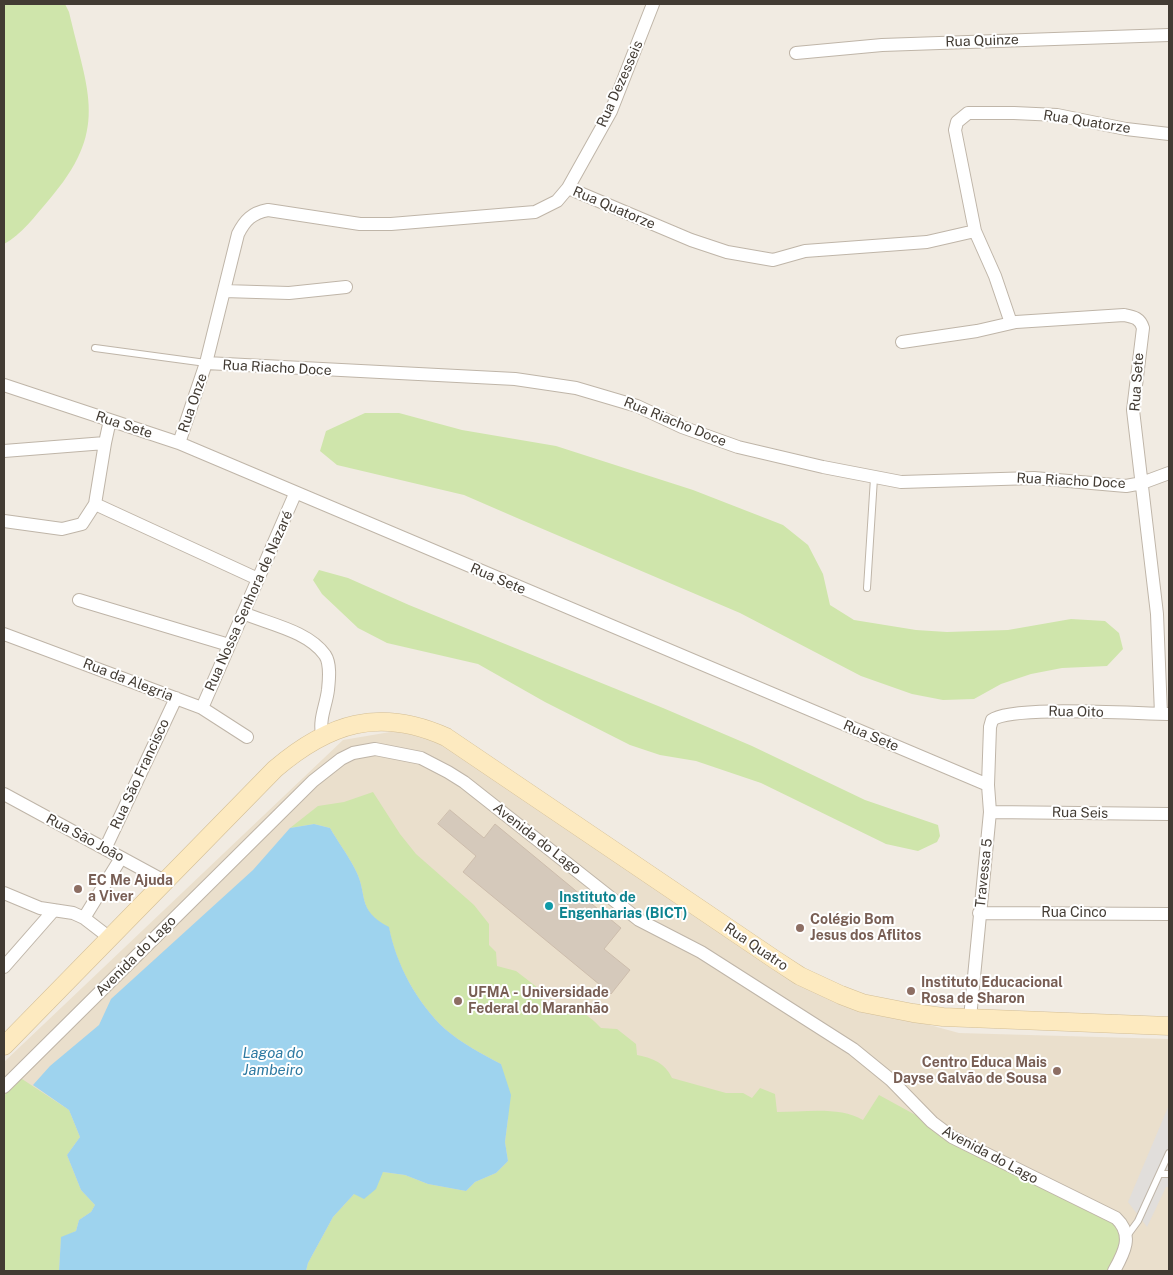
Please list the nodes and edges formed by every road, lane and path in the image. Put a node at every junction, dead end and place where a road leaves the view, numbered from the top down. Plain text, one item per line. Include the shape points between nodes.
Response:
1 (653, 4) edge
2 (1169, 35) edge
3 (796, 53) dead end
4 (1169, 134) edge
5 (568, 188) junction
6 (974, 231) junction
7 (238, 234) joint
8 (346, 287) dead end
9 (224, 291) junction
10 (1011, 323) junction
11 (902, 342) dead end
12 (95, 348) dead end
13 (206, 364) junction
14 (4, 385) edge
15 (110, 420) junction
16 (106, 443) junction
17 (179, 443) junction
18 (4, 451) edge
19 (1169, 473) edge
20 (874, 478) junction
21 (1142, 483) junction
22 (295, 494) junction
23 (95, 504) junction
24 (4, 522) edge
25 (258, 578) junction
26 (867, 588) dead end
27 (79, 600) dead end
28 (243, 613) junction
29 (4, 634) edge
30 (229, 645) junction
31 (176, 698) junction
32 (202, 708) junction
33 (1165, 714) edge
34 (990, 727) joint
35 (322, 735) junction
36 (247, 737) dead end
37 (988, 785) junction
38 (4, 794) edge
39 (990, 812) junction
40 (1169, 814) edge
41 (105, 849) junction
42 (121, 858) junction
43 (166, 882) junction
44 (4, 893) edge
45 (54, 910) junction
46 (979, 913) junction
47 (1169, 914) edge
48 (84, 918) junction
49 (110, 938) junction
50 (4, 967) edge
51 (970, 1018) junction
52 (1169, 1026) edge
53 (4, 1046) edge
54 (4, 1087) edge
55 (1169, 1153) edge
56 (1161, 1174) junction
57 (1169, 1174) edge
58 (1126, 1236) junction
59 (1114, 1271) edge

1 - 5 street, Rua Dezesseis via 611,111
2 - 3 street, Rua Quinze via 882,45
4 - 6 street, Rua Quatorze via 1126,130 1057,115 968,113 957,122 955,130
5 - 6 street, Rua Quatorze via 691,240 727,252 773,260 805,252 927,242
5 - 7 street, Rua Quatorze via 557,201 535,212 391,224 360,224 268,210 249,217
6 - 10 street via 995,276
7 - 9 street, Rua Onze
8 - 9 street via 289,293
9 - 13 street, Rua Onze
10 - 11 street, Rua Sete
10 - 21 street, Rua Sete via 1124,315 1138,319 1143,328 1133,410
12 - 13 lane
13 - 17 street, Rua Onze
13 - 20 street, Rua Riacho Doce via 515,379 576,388 638,406 682,428 738,447
14 - 15 street, Rua Sete
15 - 16 street
15 - 17 street, Rua Sete
16 - 18 street
16 - 23 street
17 - 22 street, Rua Sete
19 - 21 street, Rua Riacho Doce
20 - 21 street, Rua Riacho Doce via 902,482 1034,478 1126,486
20 - 26 lane
21 - 33 street, Rua Sete
22 - 25 street, Rua Nossa Senhora de Nazaré
22 - 37 street, Rua Sete
23 - 24 street via 87,518 73,528
23 - 25 street
25 - 28 street, Rua Nossa Senhora de Nazaré
27 - 30 street
28 - 30 street, Rua Nossa Senhora de Nazaré
28 - 35 street via 310,640 326,656 330,677 320,723
29 - 31 street, Rua da Alegria
30 - 32 street, Rua Nossa Senhora de Nazaré
31 - 32 street, Rua da Alegria
31 - 41 street, Rua São Francisco
32 - 36 street, Rua da Alegria
33 - 34 street, Rua Oito via 1004,714 992,720
34 - 37 street, Travessa 5
35 - 43 main road, Rua Quatro via 275,769
35 - 51 main road, Rua Quatro via 356,724 394,722 446,737 777,961 820,986 862,1003 888,1009
37 - 39 street, Travessa 5
38 - 41 street, Rua São João
39 - 40 street, Rua Seis
39 - 46 street, Travessa 5
41 - 42 street, Rua São João
42 - 43 street, Rua São João
42 - 48 street
43 - 49 main road, Rua Quatro
44 - 45 street via 40,908
45 - 48 street
45 - 50 street
46 - 47 street, Rua Cinco
46 - 51 street, Travessa 5
48 - 49 street
49 - 53 main road, Rua Quatro
51 - 52 main road, Rua Quatro
54 - 58 street, Avenida do Lago via 314,781 353,753 387,749 421,758 464,782 639,920 701,952 853,1048 941,1130 1116,1218 1122,1223
55 - 56 lane
56 - 57 lane
56 - 58 lane via 1138,1221
58 - 59 street via 1125,1249

